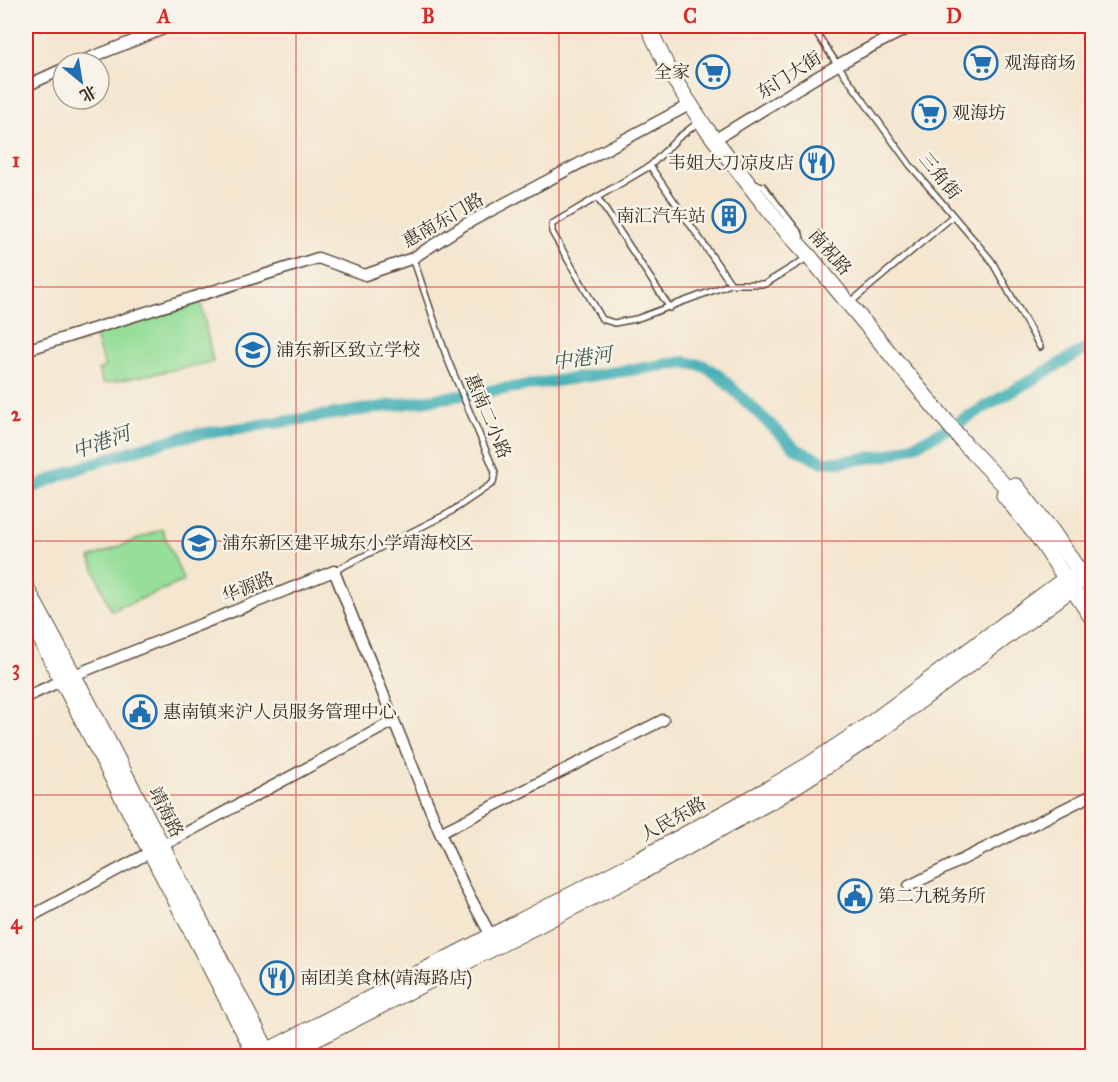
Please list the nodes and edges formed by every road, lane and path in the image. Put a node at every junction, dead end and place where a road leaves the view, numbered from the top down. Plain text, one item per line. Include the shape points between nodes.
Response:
1 (171, 26) edge
2 (648, 26) edge
3 (812, 26) edge
4 (914, 26) edge
5 (107, 51) edge
6 (837, 64) junction
7 (51, 75) edge
8 (26, 86) edge
9 (691, 104) junction
10 (701, 120) junction
11 (714, 140) junction
12 (650, 166) junction
13 (597, 197) junction
14 (953, 216) junction
15 (806, 252) junction
16 (413, 258) junction
17 (731, 284) junction
18 (849, 304) junction
19 (670, 308) junction
20 (1040, 347) dead end
21 (26, 350) edge
22 (334, 571) junction
23 (1078, 575) edge
24 (26, 587) edge
25 (1092, 590) edge
26 (26, 611) edge
27 (1092, 618) edge
28 (68, 678) junction
29 (26, 697) edge
30 (663, 720) dead end
31 (394, 721) junction
32 (1092, 795) edge
33 (440, 833) junction
34 (156, 849) junction
35 (909, 886) dead end
36 (26, 919) edge
37 (490, 936) junction
38 (263, 1055) edge
39 (283, 1056) edge

1 - 5 street
2 - 9 street, 南祝路 via 670,73
3 - 6 lane, 三角街
4 - 6 street, 东门大街
6 - 11 street, 东门大街
6 - 14 lane, 三角街 via 910,165
7 - 8 street
9 - 10 street, 南祝路
9 - 16 street, 惠南东门路 via 464,225
10 - 11 street, 南祝路
10 - 12 lane
11 - 15 street, 南祝路
12 - 13 lane
12 - 17 lane
13 - 19 lane
13 - 19 lane via 552,224 552,232 602,319 614,323 636,320
14 - 18 lane
14 - 20 lane, 三角街 via 991,260
15 - 17 lane via 765,284
15 - 18 street, 南祝路
16 - 21 street, 惠南东门路 via 365,275 318,258
16 - 22 lane, 惠南二小路 via 447,358 495,472 493,483 448,513
17 - 19 lane
18 - 23 street, 南祝路 via 965,444 1006,487 1004,495 1040,540
22 - 28 street, 华源路
22 - 31 street
23 - 25 street, 南祝路
23 - 27 street, 南祝路
23 - 37 street, 人民东路 via 810,764 663,847
23 - 39 street, 人民东路 via 874,735 786,792 650,868
24 - 28 street, 靖海路
26 - 28 street, 靖海路
28 - 29 street, 华源路
28 - 34 street, 靖海路
30 - 33 street
31 - 33 street
31 - 34 street
32 - 35 street
33 - 37 street
34 - 36 street
34 - 38 street, 靖海路
37 - 38 street, 人民东路

